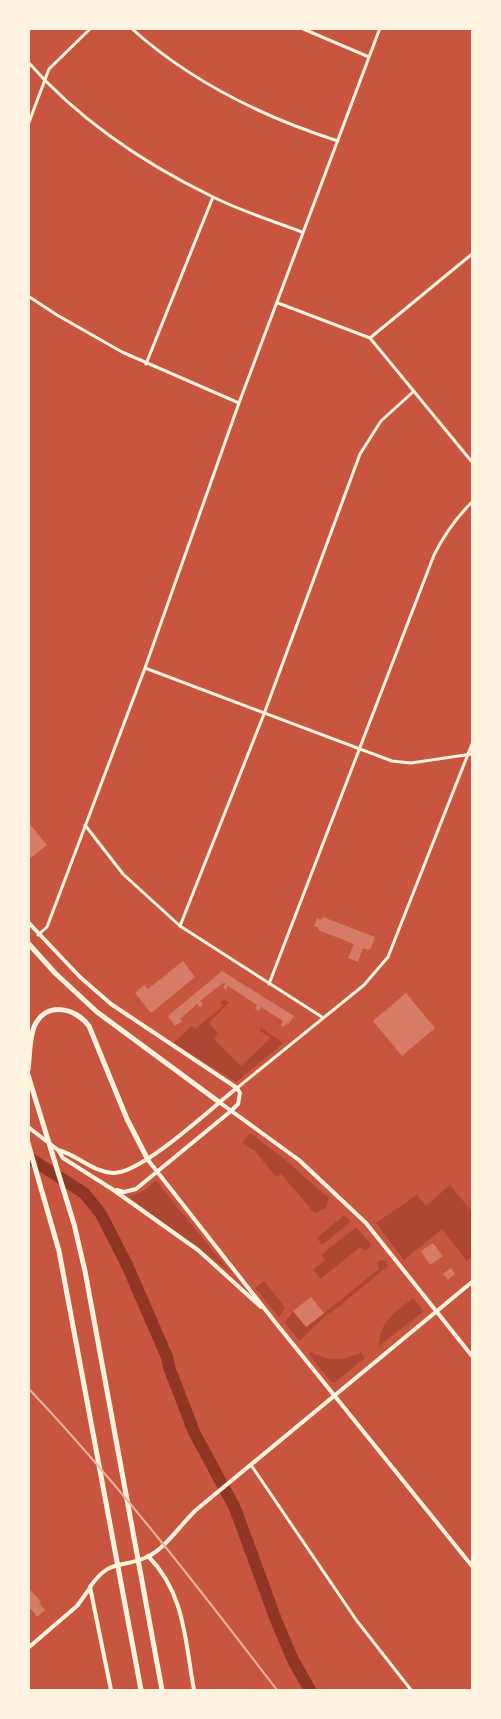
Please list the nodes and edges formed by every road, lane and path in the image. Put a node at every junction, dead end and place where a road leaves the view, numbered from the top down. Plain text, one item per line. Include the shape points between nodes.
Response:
1 (91, 28) edge
2 (131, 28) edge
3 (301, 28) edge
4 (380, 28) edge
5 (369, 57) junction
6 (28, 62) edge
7 (44, 80) junction
8 (28, 125) edge
9 (339, 141) junction
10 (213, 197) junction
11 (302, 232) junction
12 (472, 254) edge
13 (28, 296) edge
14 (278, 303) junction
15 (370, 338) junction
16 (146, 363) junction
17 (414, 391) junction
18 (239, 402) junction
19 (472, 462) edge
20 (472, 502) edge
21 (145, 668) junction
22 (264, 714) junction
23 (472, 744) edge
24 (360, 750) junction
25 (470, 755) edge
26 (85, 825) junction
27 (28, 922) edge
28 (180, 926) junction
29 (38, 934) junction
30 (28, 944) edge
31 (269, 984) junction
32 (322, 1017) junction
33 (28, 1070) edge
34 (28, 1075) edge
35 (237, 1088) junction
36 (219, 1102) junction
37 (231, 1112) junction
38 (28, 1127) edge
39 (28, 1143) edge
40 (58, 1150) junction
41 (148, 1160) junction
42 (157, 1173) junction
43 (112, 1189) junction
44 (472, 1282) edge
45 (436, 1312) junction
46 (268, 1313) junction
47 (472, 1356) edge
48 (335, 1396) junction
49 (250, 1464) junction
50 (148, 1557) junction
51 (472, 1566) edge
52 (90, 1587) junction
53 (28, 1648) edge
54 (111, 1690) edge
55 (141, 1690) edge
56 (162, 1690) edge
57 (194, 1690) edge
58 (411, 1690) edge

1 - 7 street via 49,69
2 - 9 street via 174,63 218,90 294,126
3 - 5 street
4 - 5 street
5 - 9 street
6 - 7 street
7 - 8 street
7 - 10 street via 115,139
9 - 11 street
10 - 11 street
10 - 16 street
11 - 14 street
12 - 15 street
13 - 16 street
14 - 15 street
14 - 18 street
15 - 17 street
16 - 18 street
17 - 19 street
17 - 22 street via 381,421 360,454
18 - 21 street
20 - 24 street via 457,517 434,555
21 - 22 street
21 - 26 street
22 - 24 street
22 - 28 street
23 - 25 street
24 - 25 street via 411,763
24 - 31 street
25 - 32 street via 388,957 364,985
26 - 28 street via 123,874
26 - 29 street via 47,927
27 - 29 main road
28 - 31 street
29 - 35 main road via 111,1004
30 - 36 highway via 97,1012
31 - 32 street
32 - 35 street
33 - 41 highway via 31,1038 38,1021 56,1010 78,1014 89,1026
34 - 56 highway via 85,1271
35 - 36 main road
35 - 37 main road via 238,1104
36 - 37 main road
36 - 41 main road
37 - 42 main road
37 - 45 main road via 299,1160 366,1223
38 - 40 main road
39 - 55 highway via 59,1251
40 - 41 main road via 112,1173 126,1172
40 - 43 main road via 63,1158
41 - 42 main road
42 - 43 main road via 131,1192
42 - 46 main road
43 - 46 main road via 198,1250
44 - 45 main road
45 - 47 main road
45 - 48 main road
46 - 48 main road
48 - 49 main road
48 - 51 main road
49 - 50 main road
49 - 58 street via 357,1621
50 - 52 main road via 109,1566
50 - 57 main road via 160,1568 174,1592
52 - 53 main road via 77,1606
52 - 54 main road

